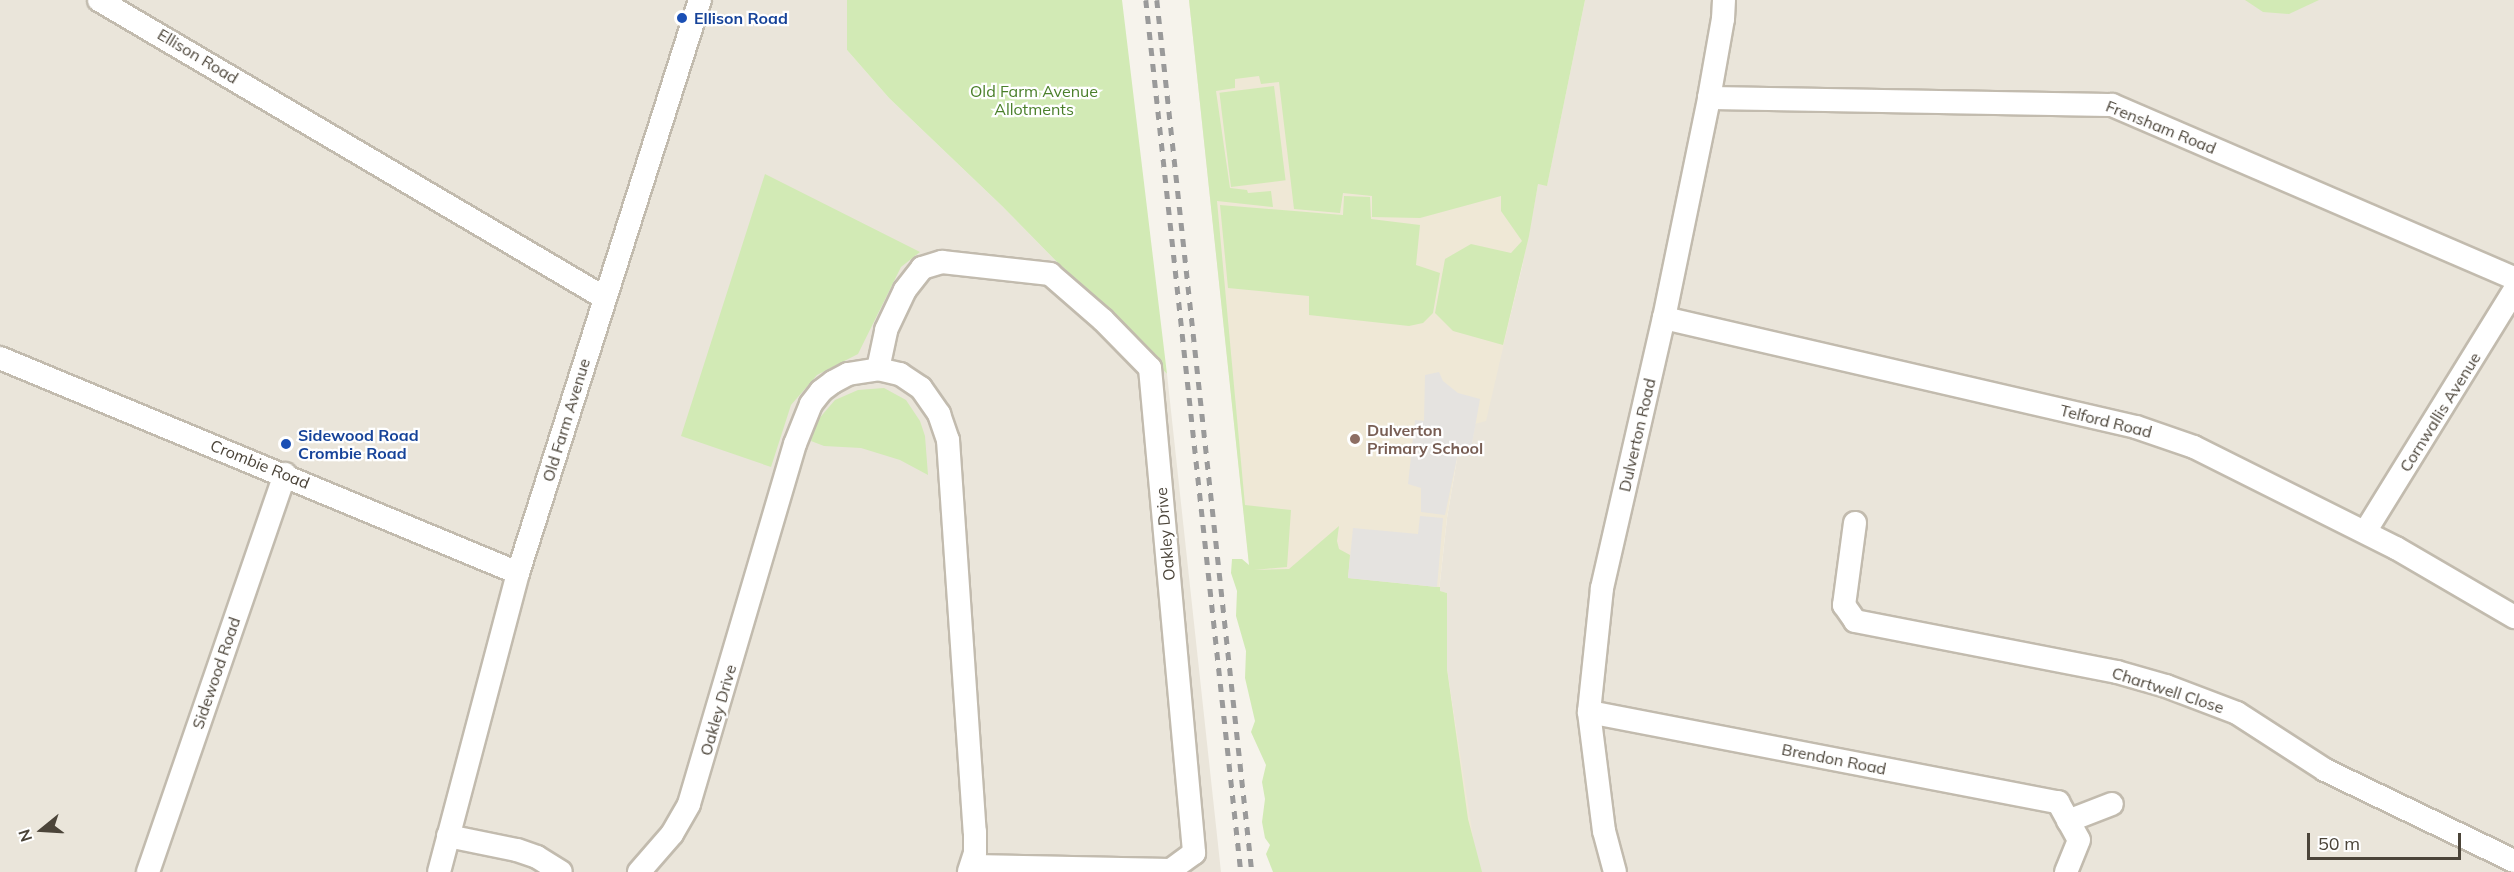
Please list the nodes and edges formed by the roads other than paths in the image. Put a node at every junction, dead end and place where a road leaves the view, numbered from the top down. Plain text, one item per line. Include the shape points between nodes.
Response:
1 (99, 0) edge
2 (700, 0) edge
3 (1724, 9) edge
4 (1709, 98) junction
5 (2514, 278) edge
6 (2514, 291) edge
7 (604, 298) junction
8 (1664, 318) junction
9 (0, 358) edge
10 (878, 369) junction
11 (285, 474) junction
12 (1855, 523) dead end
13 (2366, 532) junction
14 (518, 573) junction
15 (2514, 616) edge
16 (1589, 712) junction
17 (2112, 804) dead end
18 (2068, 821) junction
19 (447, 841) junction
20 (2514, 861) edge
21 (971, 869) edge
22 (148, 872) edge
23 (439, 872) edge
24 (561, 872) edge
25 (639, 872) edge
26 (1615, 872) edge
27 (2066, 872) edge

1 - 7 street, Ellison Road
2 - 7 street, Old Farm Avenue
3 - 4 street, Dulverton Road
4 - 5 street, Frensham Road via 2112,105
4 - 8 street, Dulverton Road
6 - 13 street, Cornwallis Avenue
7 - 14 street, Old Farm Avenue
8 - 13 street, Telford Road via 2136,427 2202,451
8 - 16 street, Dulverton Road via 1607,558
9 - 11 street, Crombie Road
10 - 21 street, Oakley Drive via 900,374 921,388 939,414 948,440 975,832
10 - 21 street, Oakley Drive via 886,330 905,290 922,268 942,262 1050,274 1150,368 1194,853 1171,870
10 - 25 street, Oakley Drive via 848,374 820,391 811,404 795,444 689,804 676,828
11 - 14 street, Crombie Road
11 - 22 street, Sidewood Road
12 - 20 street, Chartwell Close via 1844,605 1855,621 2117,672 2166,686 2237,713 2325,770
13 - 15 street, Telford Road
14 - 19 street, Old Farm Avenue
16 - 18 street, Brendon Road via 2058,802
16 - 26 street, Dulverton Road via 1604,831
17 - 18 street
18 - 27 street via 2079,840
19 - 23 street, Old Farm Avenue
19 - 24 street via 517,850

